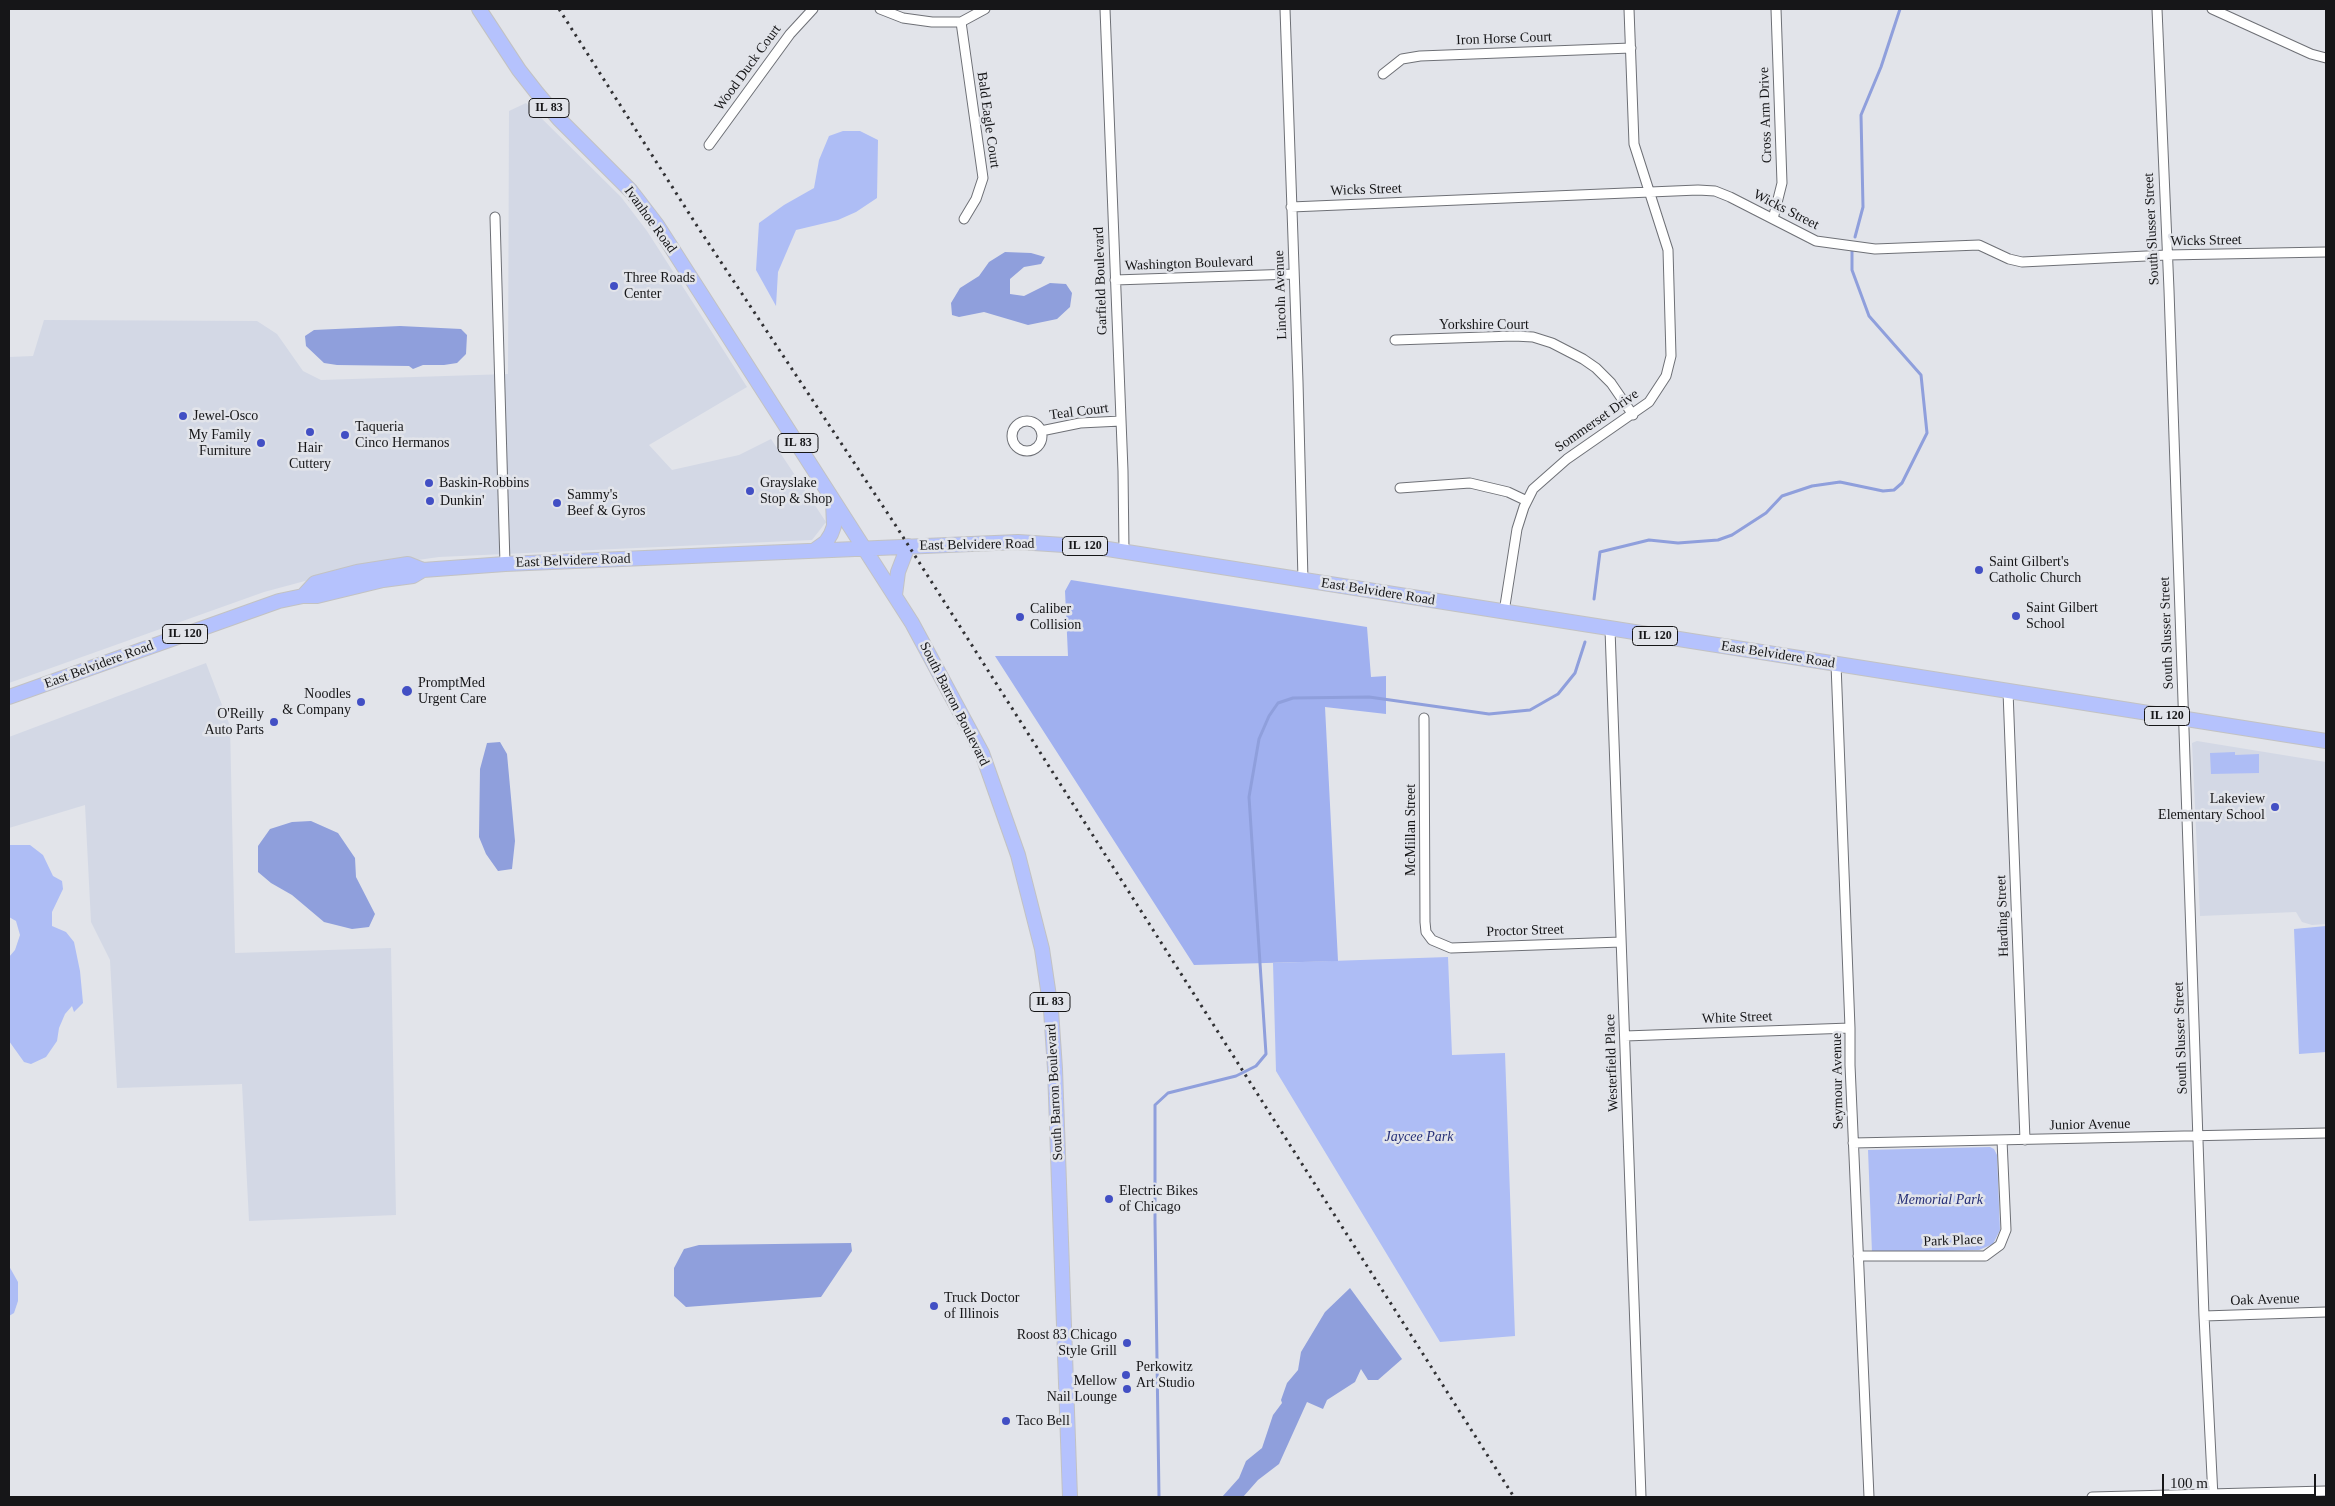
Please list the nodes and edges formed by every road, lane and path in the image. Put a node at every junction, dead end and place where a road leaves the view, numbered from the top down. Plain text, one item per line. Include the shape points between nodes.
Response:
1 (479, 9) edge
2 (812, 9) edge
3 (880, 9) edge
4 (985, 9) edge
5 (1105, 9) edge
6 (1285, 9) edge
7 (1629, 9) edge
8 (1776, 9) edge
9 (2157, 9) edge
10 (2212, 9) edge
11 (960, 22) junction
12 (1631, 48) junction
13 (2326, 58) edge
14 (1383, 74) dead end
15 (709, 145) dead end
16 (1648, 192) junction
17 (1292, 207) junction
18 (495, 217) dead end
19 (964, 219) dead end
20 (1773, 219) junction
21 (2326, 252) edge
22 (2167, 256) junction
23 (1294, 274) junction
24 (1115, 280) junction
25 (1395, 340) dead end
26 (1633, 414) junction
27 (1121, 421) junction
28 (1042, 431) dead end
29 (1400, 488) dead end
30 (832, 498) junction
31 (1527, 501) junction
32 (908, 546) junction
33 (864, 548) junction
34 (815, 550) junction
35 (1124, 551) junction
36 (505, 564) junction
37 (1303, 580) junction
38 (895, 595) junction
39 (1504, 612) junction
40 (1610, 629) junction
41 (1836, 664) junction
42 (2008, 691) junction
43 (9, 697) edge
44 (1424, 718) dead end
45 (2184, 719) junction
46 (2326, 741) edge
47 (1432, 940) joint
48 (1621, 942) junction
49 (1850, 1028) junction
50 (1625, 1036) junction
51 (2326, 1133) edge
52 (2198, 1136) junction
53 (2002, 1140) junction
54 (2025, 1140) junction
55 (1853, 1143) junction
56 (1858, 1256) junction
57 (2326, 1312) edge
58 (2204, 1316) junction
59 (2326, 1491) edge
60 (2212, 1496) edge
61 (1070, 1497) edge
62 (1641, 1497) edge
63 (1869, 1497) edge
64 (2092, 1497) edge

1 - 30 main road, Ivanhoe Road / IL 83 via 537,93 647,211
2 - 15 street, Wood Duck Court
3 - 11 street via 904,18
4 - 11 street
5 - 24 street, Garfield Boulevard
6 - 17 street, Lincoln Avenue
7 - 12 street, Sommerset Drive
8 - 20 street, Cross Arm Drive via 1782,183
9 - 22 street, South Slusser Street
10 - 13 street
11 - 19 street, Bald Eagle Court via 983,178
12 - 14 street, Iron Horse Court via 1420,56 1402,59
12 - 16 street, Sommerset Drive via 1634,144
16 - 17 street, Wicks Street
16 - 20 street, Wicks Street via 1715,191
16 - 26 street, Sommerset Drive via 1668,250 1671,356 1658,390
17 - 23 street, Lincoln Avenue
18 - 36 street
20 - 22 street, Wicks Street via 1816,241 1875,248 1979,245 2022,262
21 - 22 street, Wicks Street
22 - 45 street, South Slusser Street
23 - 24 street, Washington Boulevard
23 - 37 street, Lincoln Avenue
24 - 27 street, Garfield Boulevard
25 - 26 street, Yorkshire Court via 1514,336 1552,343 1596,368
26 - 31 street, Sommerset Drive via 1548,474
27 - 28 street, Teal Court via 1080,423
27 - 35 street, Garfield Boulevard
29 - 31 street via 1470,484 1501,490
30 - 33 main road, Ivanhoe Road / IL 83
30 - 34 main road via 834,526 826,542
31 - 39 street, Sommerset Drive via 1513,545
32 - 33 main road, East Belvidere Road / IL 120
32 - 35 main road, East Belvidere Road / IL 120 via 1018,542
32 - 38 main road via 898,572
33 - 34 main road, East Belvidere Road / IL 120
33 - 38 main road, South Barron Boulevard / IL 83
34 - 36 main road, East Belvidere Road / IL 120
35 - 37 main road, East Belvidere Road / IL 120
36 - 43 main road, East Belvidere Road / IL 120 via 424,570 413,576 317,596 303,596 245,612
37 - 39 main road, East Belvidere Road / IL 120
38 - 61 main road, South Barron Boulevard / IL 83 via 982,753 1018,855 1042,950 1055,1069
39 - 40 main road, East Belvidere Road / IL 120
40 - 41 main road, East Belvidere Road / IL 120
40 - 48 street, Westerfield Place
41 - 42 main road, East Belvidere Road / IL 120
41 - 49 street, Seymour Avenue
42 - 45 main road, East Belvidere Road / IL 120
42 - 54 street, Harding Street
44 - 47 street, McMillan Street via 1425,922 1426,932
45 - 46 main road, East Belvidere Road / IL 120
45 - 52 street, South Slusser Street
47 - 48 street, Proctor Street via 1451,948
48 - 50 street, Westerfield Place
49 - 50 street, White Street
49 - 55 street, Seymour Avenue
50 - 62 street, Westerfield Place
51 - 52 street, Junior Avenue
52 - 54 street, Junior Avenue
52 - 58 street, South Slusser Street
53 - 54 street, Junior Avenue
53 - 55 street, Junior Avenue
53 - 56 street, Park Place via 2006,1230 2000,1246 1986,1256
55 - 56 street, Seymour Avenue
56 - 63 street, Seymour Avenue
57 - 58 street, Oak Avenue
58 - 60 street, South Slusser Street
59 - 60 street
60 - 64 street

